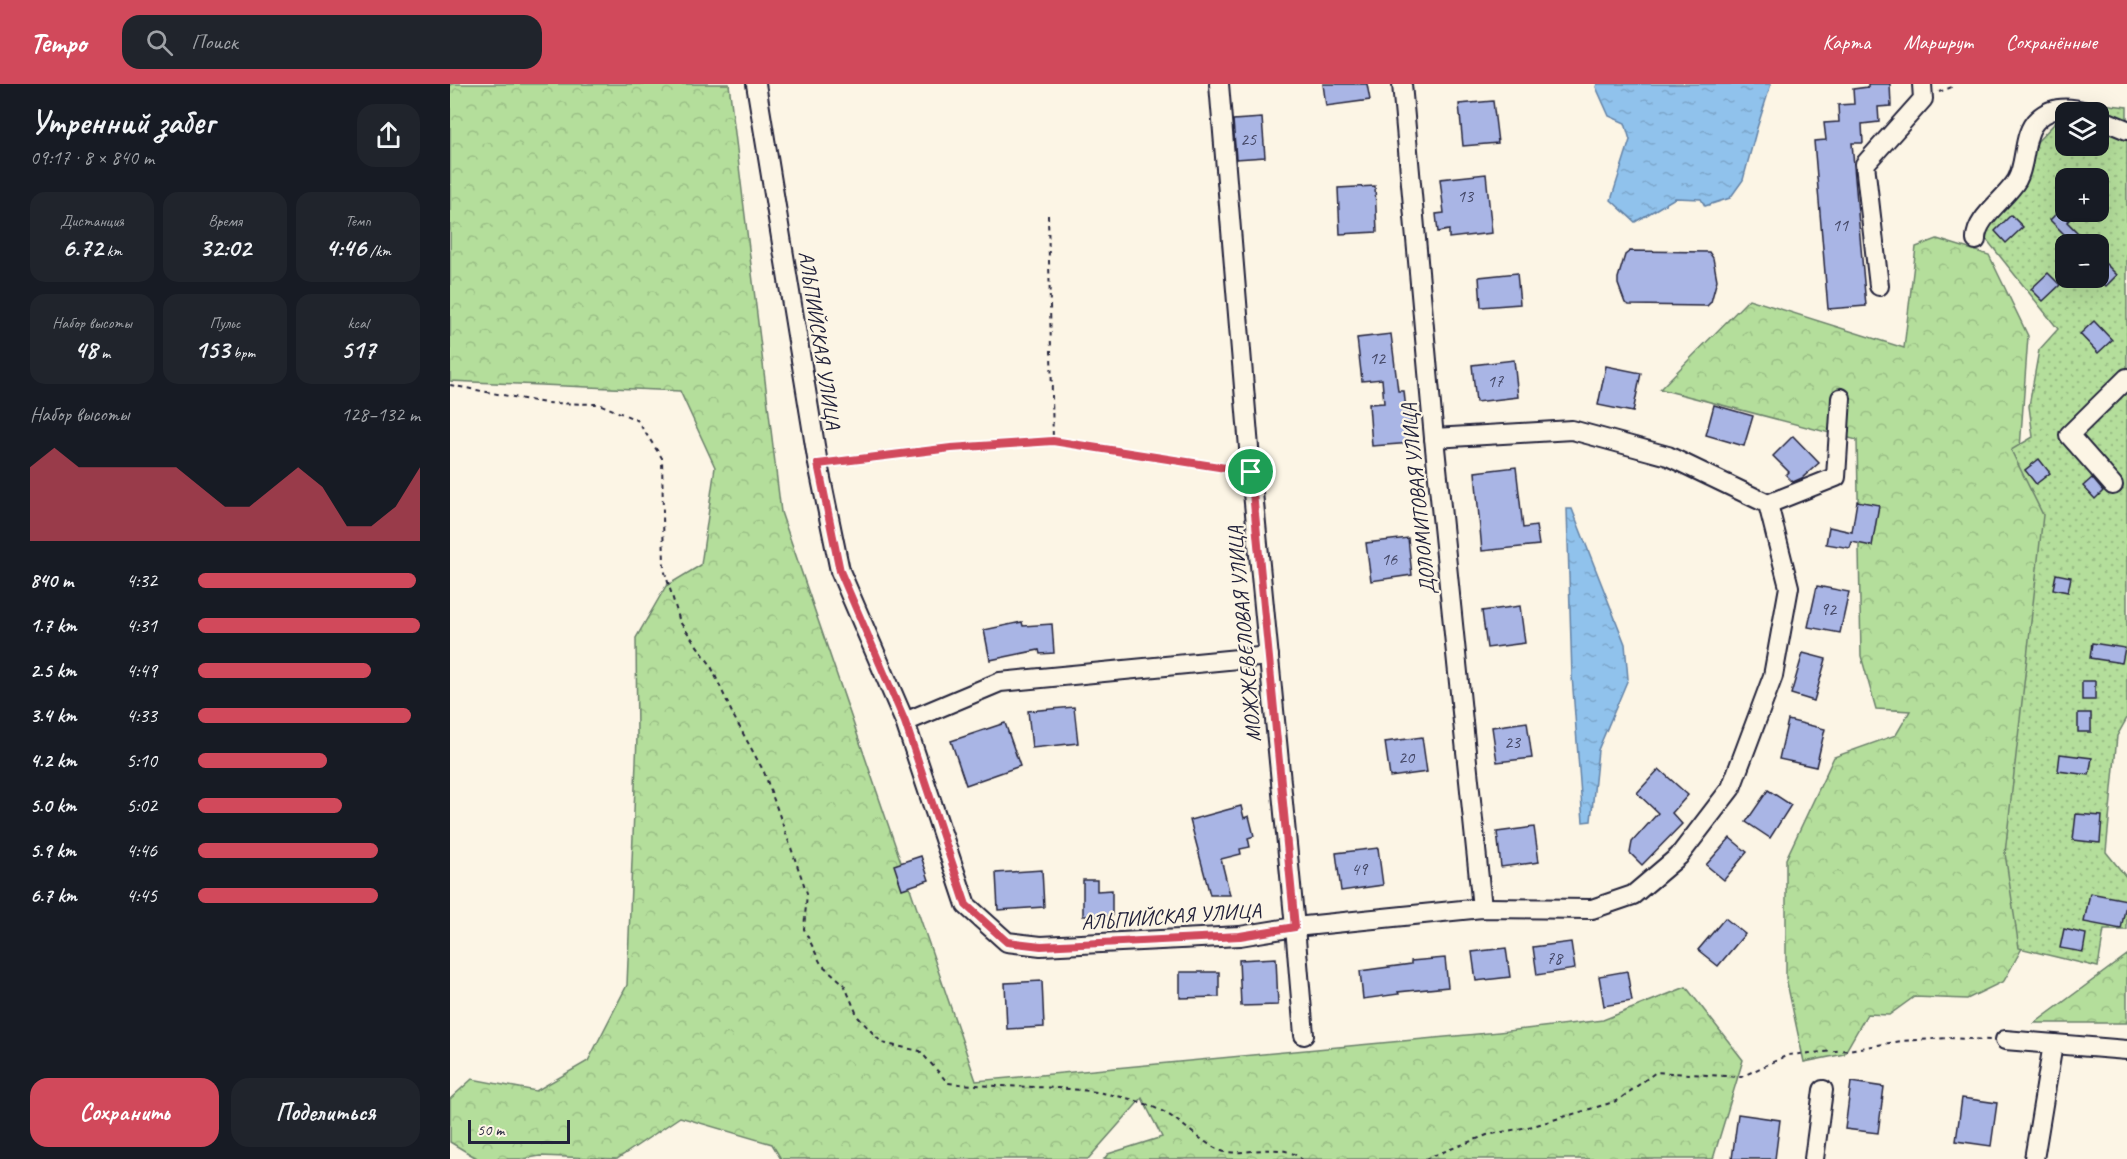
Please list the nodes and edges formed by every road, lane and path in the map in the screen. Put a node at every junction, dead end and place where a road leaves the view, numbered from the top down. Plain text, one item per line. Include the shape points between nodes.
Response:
1 (756, 84) edge
2 (1219, 84) edge
3 (1402, 84) edge
4 (1922, 84) edge
5 (2055, 110) edge
6 (2109, 123) edge
7 (2127, 130) edge
8 (1048, 215) dead end
9 (1976, 240) dead end
10 (1879, 286) dead end
11 (2127, 378) edge
12 (450, 385) edge
13 (1841, 398) dead end
14 (1434, 438) junction
15 (1053, 441) junction
16 (818, 464) junction
17 (1251, 472) junction
18 (2113, 485) dead end
19 (1768, 504) junction
20 (1269, 656) junction
21 (905, 722) junction
22 (1482, 908) junction
23 (1295, 927) junction
24 (1304, 1035) dead end
25 (2005, 1040) joint
26 (2053, 1044) junction
27 (2127, 1050) edge
28 (1823, 1090) dead end
29 (1301, 1159) edge
30 (1425, 1159) edge
31 (1814, 1159) edge
32 (2034, 1159) edge

1 - 16 street, АЛЬПИЙСКАЯ УЛИЦА
2 - 17 street, МОЖЖЕВЕЛОВАЯ УЛИЦА
3 - 14 street, ДОЛОМИТОВАЯ УЛИЦА
4 - 10 street via 1923,99 1865,164
5 - 9 street via 2037,119 2022,170 1978,227
6 - 7 street
8 - 15 path
11 - 18 street via 2069,435
12 - 29 path via 545,403 599,404 637,420 662,458 664,569 680,621 710,664 732,715 764,772 807,893 804,929 821,964 844,984 858,1017 882,1042 920,1051 948,1083 1079,1090 1127,1098 1169,1115 1224,1152 1262,1150 1294,1153
13 - 19 street via 1836,477
14 - 19 street via 1572,430 1668,456
14 - 22 street, ДОЛОМИТОВАЯ УЛИЦА
15 - 16 path
15 - 17 path
16 - 21 street, АЛЬПИЙСКАЯ УЛИЦА via 840,571
17 - 20 street, МОЖЖЕВЕЛОВАЯ УЛИЦА
19 - 22 street, АЛЬПИЙСКАЯ УЛИЦА via 1789,587 1773,676 1731,788 1679,856 1633,895 1592,909
20 - 21 street via 1000,682
20 - 23 street, МОЖЖЕВЕЛОВАЯ УЛИЦА
21 - 23 street, АЛЬПИЙСКАЯ УЛИЦА via 966,905 1007,942 1041,946 1240,936
22 - 23 street, АЛЬПИЙСКАЯ УЛИЦА
23 - 24 street, МОЖЖЕВЕЛОВАЯ УЛИЦА
25 - 26 street
25 - 30 path via 1902,1041 1788,1055 1741,1077 1656,1072 1617,1101 1487,1136
26 - 27 street
26 - 32 street
28 - 31 street

